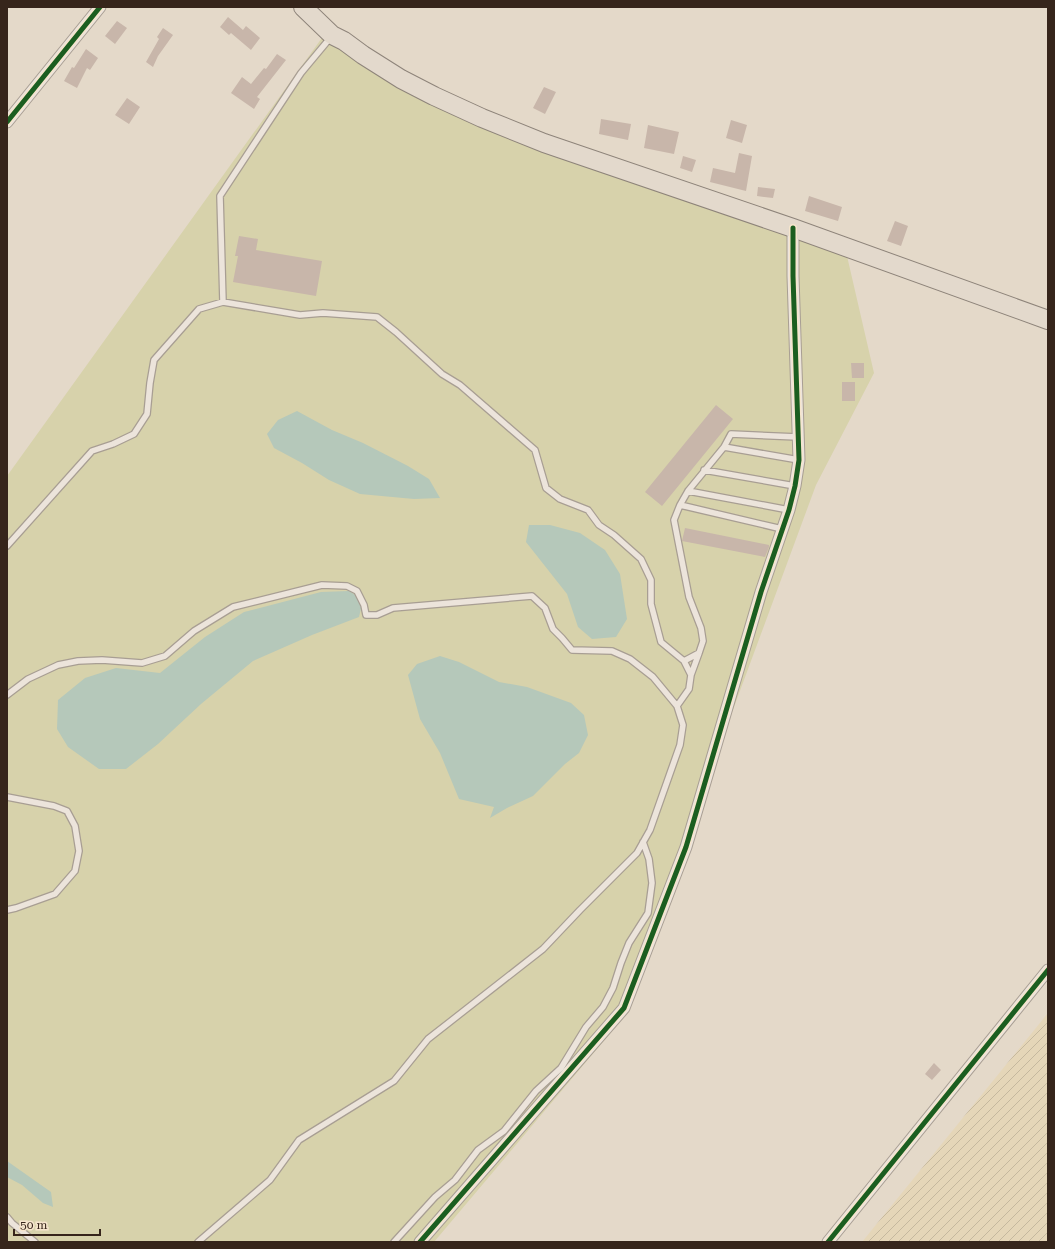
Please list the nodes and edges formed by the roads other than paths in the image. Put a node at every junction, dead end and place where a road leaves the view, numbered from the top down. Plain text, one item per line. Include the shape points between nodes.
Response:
1 (100, 7) edge
2 (303, 7) edge
3 (332, 35) junction
4 (7, 122) edge
5 (793, 228) junction
6 (223, 302) junction
7 (1048, 320) edge
8 (798, 437) junction
9 (724, 447) junction
10 (799, 460) junction
11 (704, 470) junction
12 (795, 486) junction
13 (688, 491) junction
14 (680, 505) junction
15 (789, 510) junction
16 (782, 529) junction
17 (7, 546) edge
18 (699, 653) junction
19 (684, 661) junction
20 (691, 675) junction
21 (7, 696) edge
22 (677, 706) junction
23 (7, 797) edge
24 (643, 842) junction
25 (7, 910) edge
26 (1048, 970) edge
27 (7, 1217) edge
28 (35, 1242) edge
29 (198, 1242) edge
30 (394, 1242) edge
31 (420, 1242) edge
32 (828, 1242) edge

1 - 4 street
2 - 3 main road
3 - 5 main road via 401,79 482,118 544,143
3 - 6 lane via 301,73 220,196
5 - 7 main road
5 - 8 street
6 - 17 lane via 199,309 154,360 147,414 134,434 92,450
6 - 19 lane via 300,316 323,313 377,317 535,450 546,488 560,499 588,510 599,525 641,559 651,580 651,604 661,642
8 - 9 lane via 730,434
8 - 10 street
9 - 10 lane
9 - 11 lane
10 - 12 street
11 - 12 lane
11 - 13 lane
12 - 15 street
13 - 14 lane
13 - 15 lane
14 - 16 lane
14 - 18 lane via 674,520 689,597 701,628 703,641
15 - 16 street
16 - 31 street via 686,848 624,1008
18 - 19 lane
18 - 20 lane
19 - 20 lane
20 - 22 lane via 689,689
21 - 22 lane via 28,679 58,665 102,660 142,663 165,656 194,631 233,607 322,585 347,586 357,592 366,615 377,615 394,608 532,596 545,608 553,629 572,650 612,651 630,659 653,677
22 - 24 lane via 683,725 680,745 650,830
23 - 25 lane via 67,811 75,826 79,851 75,871 55,894
24 - 29 lane via 637,853 543,949 428,1039 394,1081 300,1140 270,1180
24 - 30 lane via 649,859 652,883 648,913 629,943 613,988 603,1007 586,1027 561,1068 536,1091 504,1131 478,1150 455,1180 435,1197
26 - 32 street
27 - 28 lane

